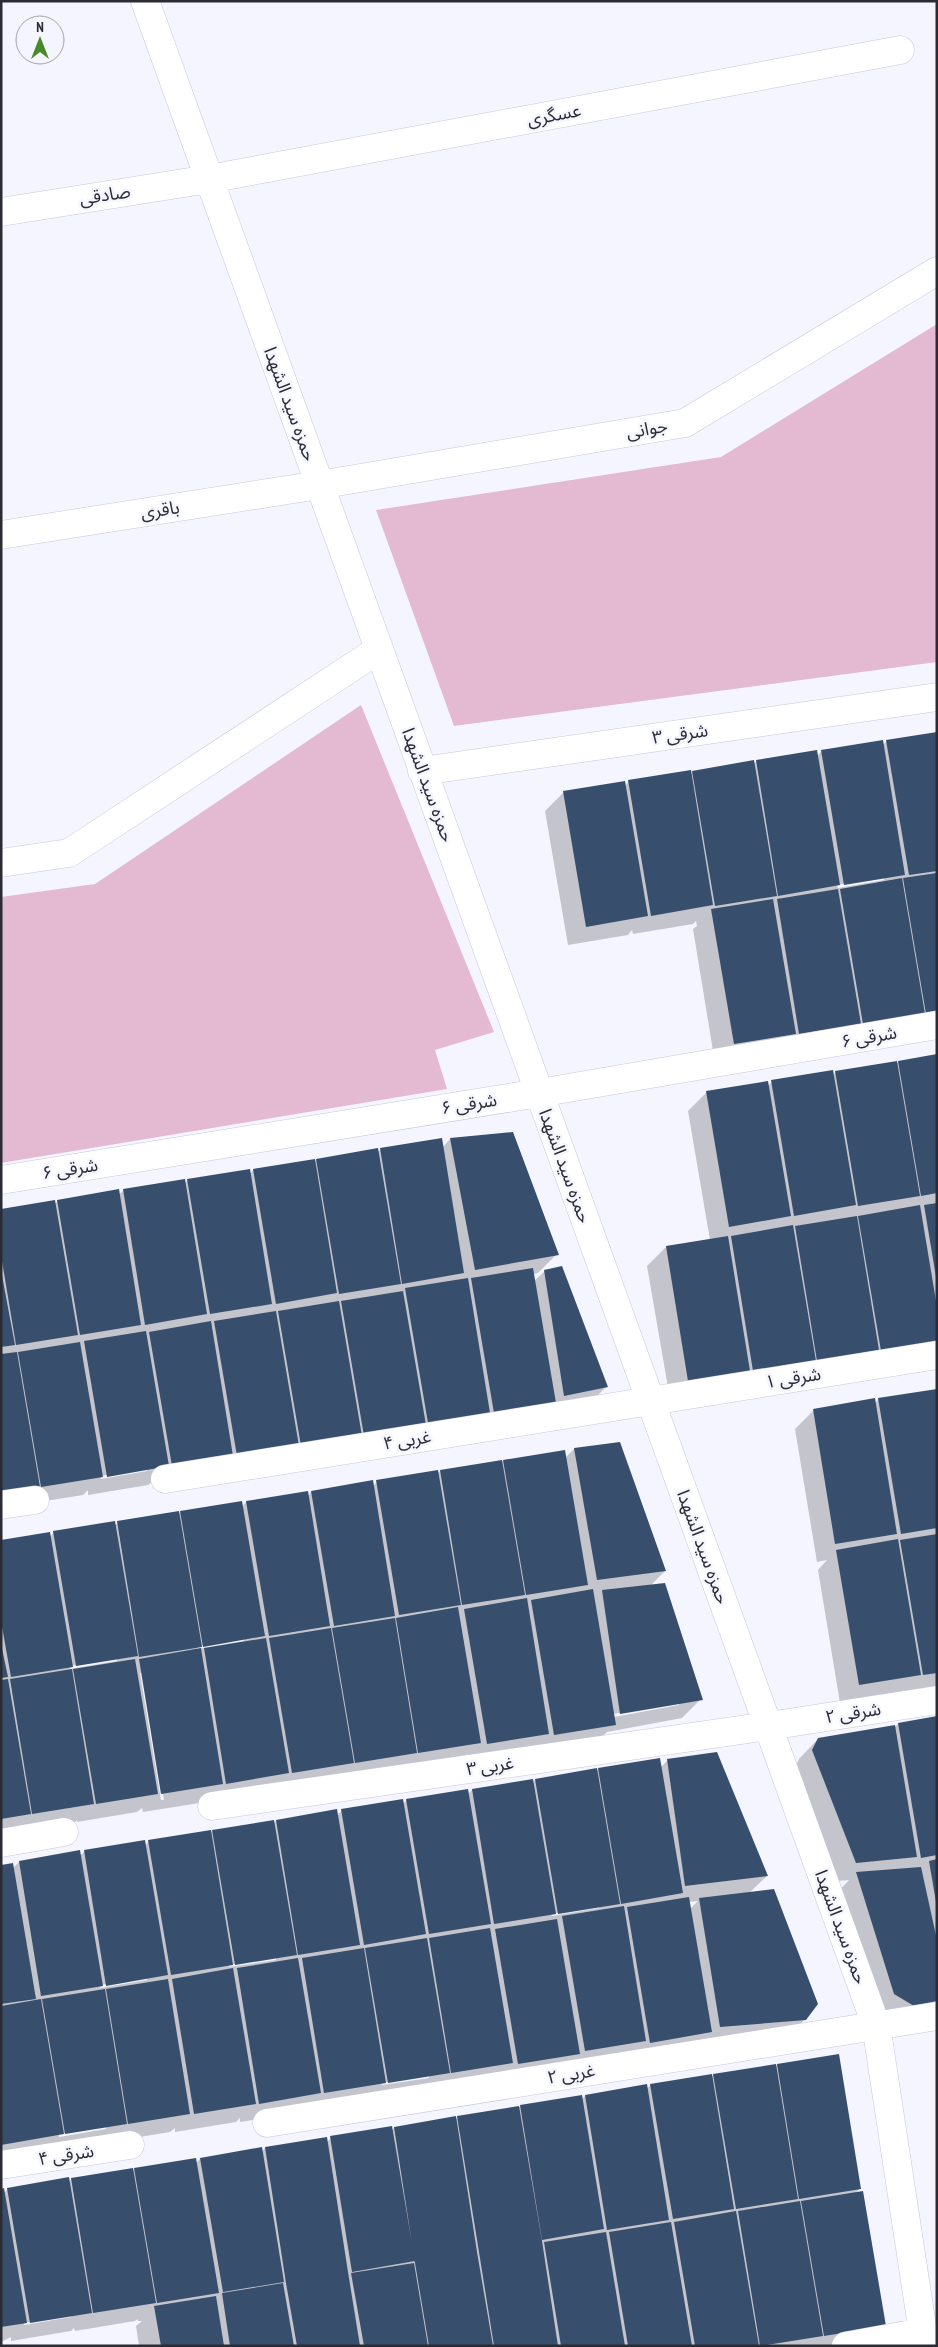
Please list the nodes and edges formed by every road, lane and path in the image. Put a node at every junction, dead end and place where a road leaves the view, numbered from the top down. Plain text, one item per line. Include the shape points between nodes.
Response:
1 (145, 1) edge
2 (900, 50) dead end
3 (208, 179) junction
4 (1, 212) edge
5 (937, 271) edge
6 (320, 485) junction
7 (1, 535) edge
8 (378, 650) junction
9 (937, 697) edge
10 (422, 771) junction
11 (1, 863) edge
12 (937, 1025) edge
13 (539, 1093) junction
14 (1, 1180) edge
15 (937, 1355) edge
16 (650, 1401) junction
17 (165, 1479) dead end
18 (35, 1500) dead end
19 (1, 1505) edge
20 (937, 1700) edge
21 (769, 1726) junction
22 (212, 1806) dead end
23 (64, 1832) dead end
24 (1, 1843) edge
25 (937, 2016) edge
26 (876, 2025) junction
27 (267, 2123) dead end
28 (130, 2145) dead end
29 (1, 2165) edge
30 (926, 2287) edge
31 (924, 2339) edge
32 (846, 2346) edge

1 - 3 street, حمزه سید الشهدا
2 - 3 street, عسگری
3 - 4 street, صادقی
3 - 6 street, حمزه سید الشهدا
5 - 6 street, جوانی via 685,423
6 - 7 street, باقری
6 - 8 street, حمزه سید الشهدا
8 - 10 street, حمزه سید الشهدا
8 - 11 street via 70,853
9 - 10 street, ۳ شرقی
10 - 13 street, حمزه سید الشهدا
12 - 13 street, ۶ شرقی
13 - 14 street, ۶ شرقی
13 - 16 street, حمزه سید الشهدا
15 - 16 street, ۱ شرقی
16 - 17 street, ۴ غربی
16 - 21 street, حمزه سید الشهدا
18 - 19 street
20 - 21 street, ۲ شرقی
21 - 22 street, ۳ غربی
21 - 26 street, حمزه سید الشهدا
23 - 24 street
25 - 26 street, ۲ غربی
26 - 27 street, ۲ غربی
26 - 30 street, حمزه سید الشهدا
28 - 29 street, ۴ شرقی
30 - 31 street, حمزه سید الشهدا
31 - 32 street

